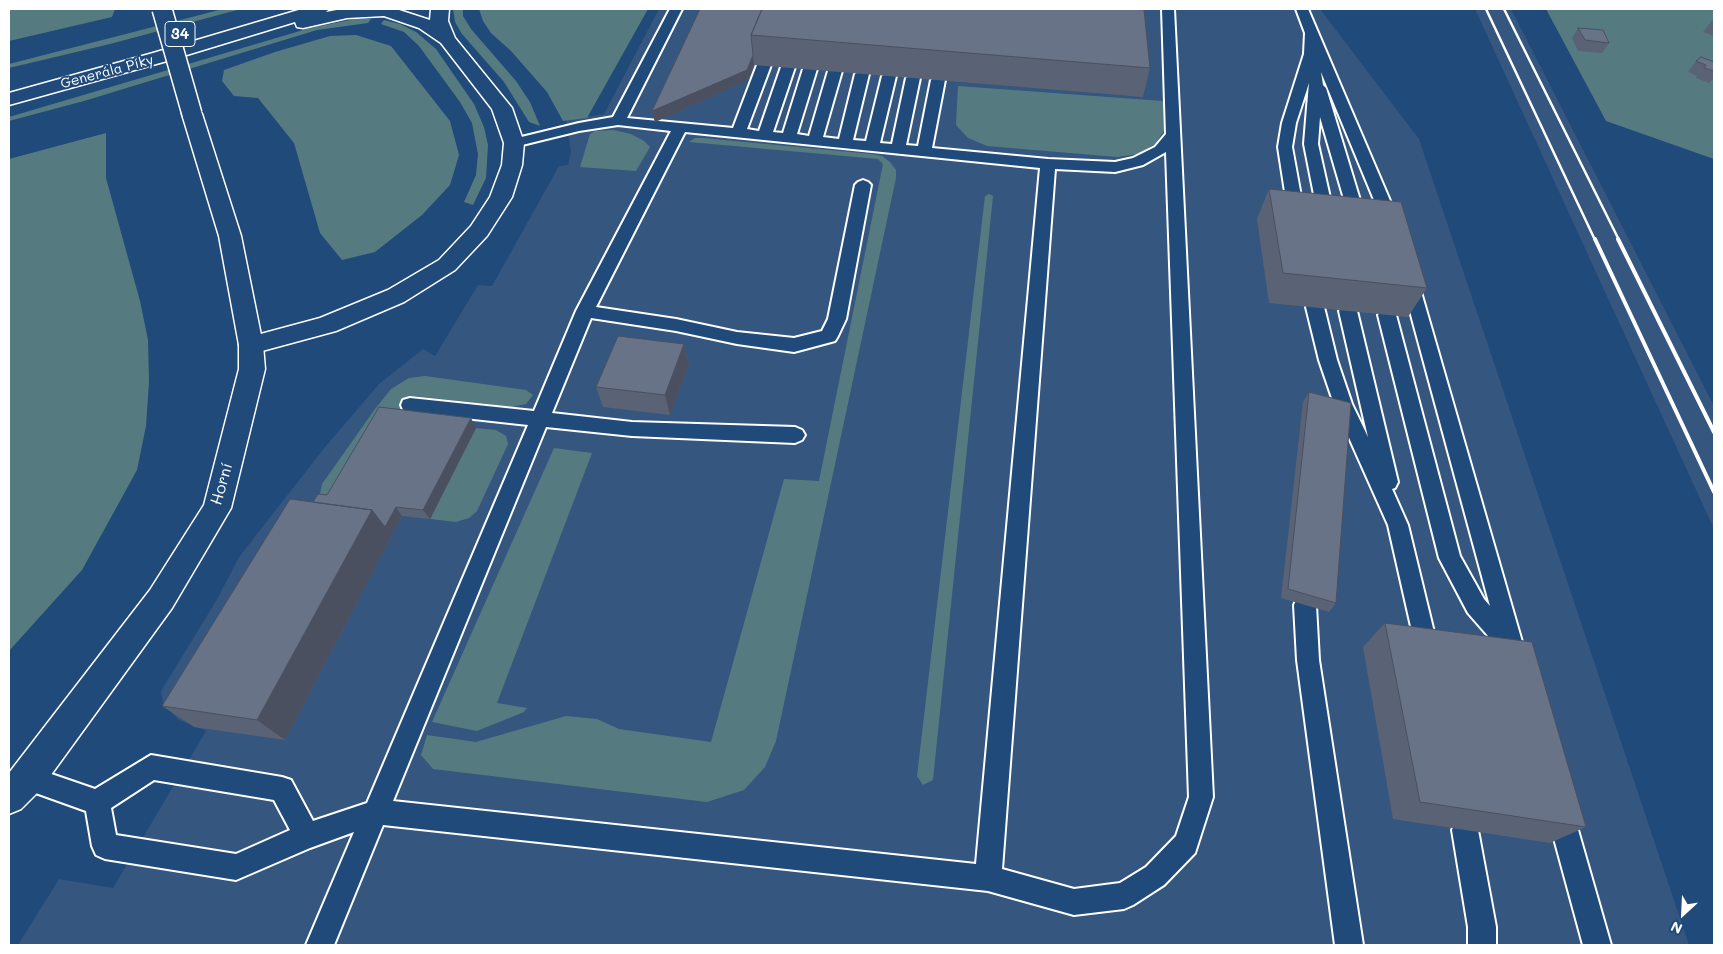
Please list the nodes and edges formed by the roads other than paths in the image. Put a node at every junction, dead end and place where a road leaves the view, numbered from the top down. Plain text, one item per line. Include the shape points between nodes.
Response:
1 (162, 9) edge
2 (267, 9) edge
3 (320, 9) edge
4 (440, 9) edge
5 (676, 9) edge
6 (1168, 9) edge
7 (1302, 9) edge
8 (1311, 30) junction
9 (448, 39) junction
10 (1311, 54) junction
11 (160, 57) junction
12 (764, 65) dead end
13 (788, 67) dead end
14 (810, 69) dead end
15 (835, 71) dead end
16 (862, 74) dead end
17 (888, 76) dead end
18 (913, 78) dead end
19 (1316, 79) junction
20 (938, 80) dead end
21 (9, 82) edge
22 (9, 99) edge
23 (618, 121) junction
24 (680, 127) junction
25 (738, 134) junction
26 (1173, 134) junction
27 (764, 137) junction
28 (788, 139) junction
29 (814, 142) junction
30 (514, 143) junction
31 (844, 144) junction
32 (872, 147) junction
33 (898, 150) junction
34 (924, 152) junction
35 (1048, 164) junction
36 (862, 185) dead end
37 (1298, 223) edge
38 (1328, 226) edge
39 (1361, 229) edge
40 (1315, 307) dead end
41 (585, 311) junction
42 (1348, 311) dead end
43 (1387, 315) dead end
44 (251, 345) junction
45 (1328, 360) junction
46 (410, 405) dead end
47 (1326, 408) edge
48 (540, 420) junction
49 (795, 435) dead end
50 (1398, 525) junction
51 (1305, 605) edge
52 (1514, 649) junction
53 (1429, 655) edge
54 (1524, 687) edge
55 (18, 787) edge
56 (1554, 792) edge
57 (97, 802) junction
58 (376, 812) junction
59 (1465, 830) edge
60 (308, 836) junction
61 (988, 878) junction
62 (320, 945) edge
63 (1348, 945) edge
64 (1482, 945) edge
65 (1597, 945) edge

1 - 44 main road, Horní, bridge via 230,236
2 - 21 main road, Generála Píky / 34
3 - 11 main road, Generála Píky / 34
4 - 9 main road via 439,21
5 - 23 lane
6 - 26 lane
7 - 8 lane
8 - 10 lane
8 - 52 lane via 1401,251
9 - 11 main road via 425,24 385,12 367,11
9 - 30 main road via 502,108
10 - 19 lane
10 - 37 lane via 1289,123 1285,147
11 - 22 main road, Generála Píky / 34
12 - 25 lane
13 - 27 lane
14 - 28 lane
15 - 29 lane
16 - 31 lane
17 - 32 lane
18 - 33 lane
19 - 38 lane via 1311,144
19 - 39 lane
20 - 34 lane
23 - 24 lane
23 - 30 lane
24 - 25 lane
24 - 41 lane
25 - 27 lane
26 - 35 lane via 1160,150 1138,162 1115,167
26 - 61 lane via 1201,797 1186,844 1155,876 1124,896 1074,902
27 - 28 lane
28 - 29 lane
29 - 31 lane
30 - 44 main road via 512,165 501,197 479,231 447,265 396,296 346,318
31 - 32 lane
32 - 33 lane
33 - 34 lane
34 - 35 lane
35 - 61 lane
36 - 41 lane via 837,319 829,336 794,345
40 - 45 lane
41 - 48 lane
42 - 50 lane
43 - 52 lane via 1450,558 1476,606
44 - 55 main road, Horní via 252,369 217,508 162,599
45 - 47 lane
45 - 50 lane via 1343,404
46 - 48 lane
48 - 49 lane via 632,430
48 - 58 lane
50 - 53 lane
51 - 63 lane via 1308,660
52 - 54 lane
55 - 57 lane
56 - 65 lane
57 - 60 lane via 151,768 165,770 282,789
57 - 60 lane via 105,846 236,867
58 - 60 lane
58 - 61 lane
58 - 62 lane
59 - 64 lane via 1482,927

